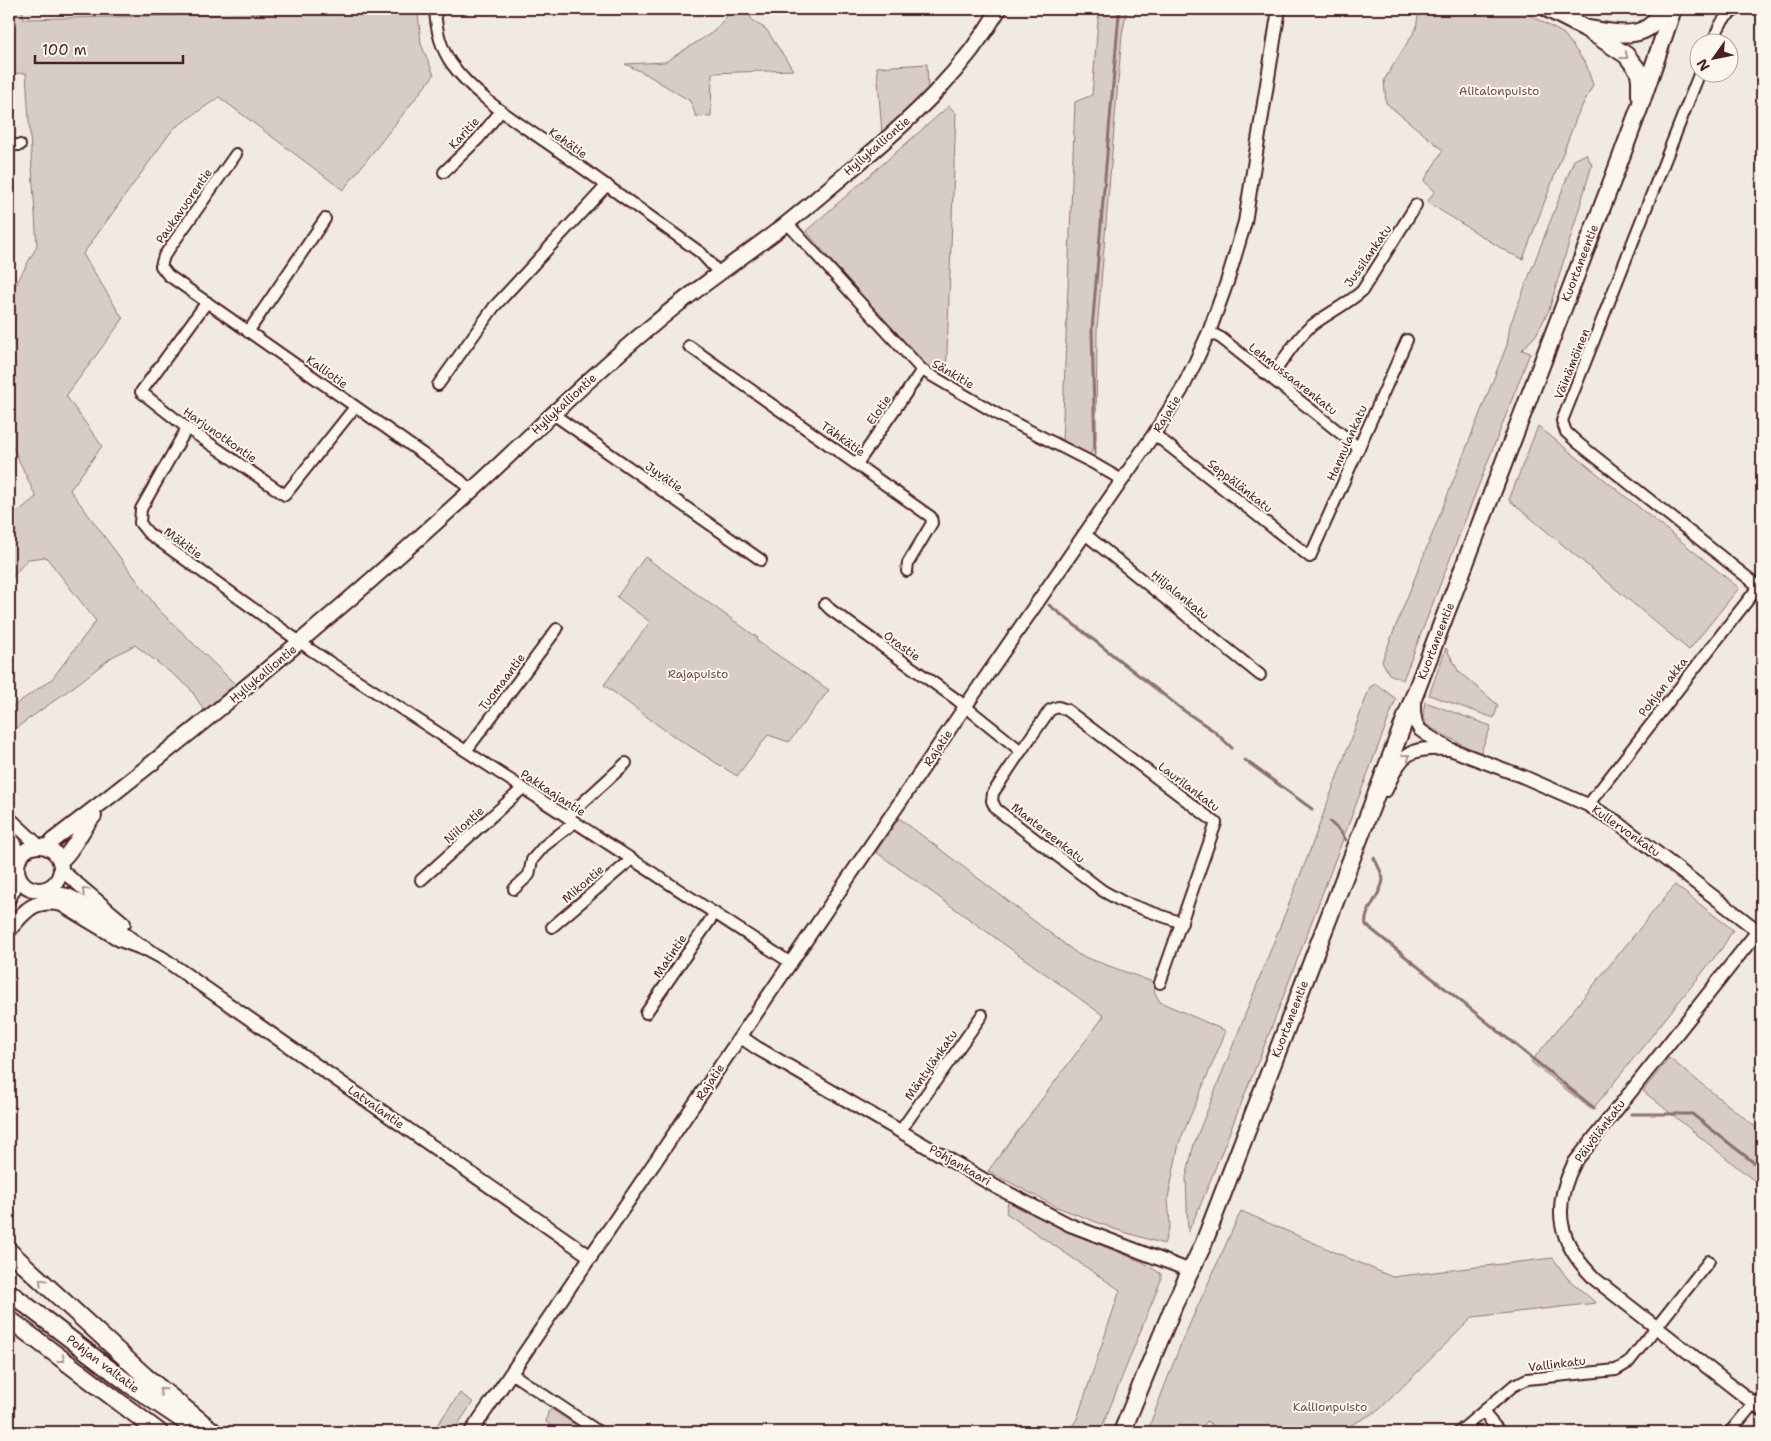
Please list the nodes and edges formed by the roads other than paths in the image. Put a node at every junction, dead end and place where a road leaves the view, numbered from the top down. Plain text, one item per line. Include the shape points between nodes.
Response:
1 (435, 9) edge
2 (999, 9) edge
3 (1279, 9) edge
4 (1548, 9) edge
5 (1662, 9) edge
6 (1673, 9) edge
7 (1738, 9) edge
8 (1585, 28) junction
9 (1717, 32) edge
10 (1696, 82) edge
11 (1639, 109) junction
12 (501, 111) junction
13 (20, 145) dead end
14 (9, 146) edge
15 (236, 154) dead end
16 (444, 172) dead end
17 (607, 185) junction
18 (1416, 205) dead end
19 (325, 219) dead end
20 (787, 223) junction
21 (719, 273) junction
22 (168, 275) joint
23 (207, 302) junction
24 (248, 332) junction
25 (1209, 332) junction
26 (1407, 340) dead end
27 (690, 346) dead end
28 (922, 370) junction
29 (1271, 378) junction
30 (438, 385) dead end
31 (355, 407) junction
32 (553, 414) junction
33 (187, 428) junction
34 (1154, 434) junction
35 (1359, 448) junction
36 (857, 464) junction
37 (1122, 480) junction
38 (471, 490) junction
39 (1085, 534) junction
40 (1310, 558) joint
41 (761, 560) dead end
42 (907, 571) dead end
43 (1761, 588) edge
44 (825, 604) dead end
45 (557, 629) dead end
46 (301, 642) junction
47 (1260, 675) dead end
48 (1414, 698) junction
49 (966, 707) junction
50 (1450, 749) junction
51 (466, 751) junction
52 (1021, 752) junction
53 (626, 762) dead end
54 (523, 788) junction
55 (118, 790) junction
56 (1588, 804) junction
57 (1370, 810) junction
58 (9, 818) edge
59 (571, 819) junction
60 (9, 830) edge
61 (43, 847) junction
62 (632, 859) junction
63 (61, 865) junction
64 (18, 866) junction
65 (421, 880) dead end
66 (514, 889) dead end
67 (40, 890) junction
68 (9, 898) edge
69 (714, 913) junction
70 (9, 919) edge
71 (1182, 923) junction
72 (552, 927) dead end
73 (1760, 928) edge
74 (9, 930) edge
75 (144, 948) junction
76 (161, 957) junction
77 (791, 963) junction
78 (1160, 983) dead end
79 (646, 1013) dead end
80 (982, 1014) dead end
81 (740, 1037) junction
82 (900, 1130) junction
83 (9, 1251) edge
84 (590, 1257) junction
85 (1709, 1261) dead end
86 (1191, 1271) junction
87 (9, 1292) edge
88 (9, 1319) edge
89 (9, 1325) edge
90 (1657, 1326) junction
91 (44, 1346) junction
92 (512, 1373) junction
93 (1758, 1406) edge
94 (1483, 1412) junction
95 (159, 1432) edge
96 (200, 1432) edge
97 (214, 1432) edge
98 (471, 1432) edge
99 (599, 1432) edge
100 (1122, 1432) edge
101 (1134, 1432) edge
102 (1459, 1432) edge
103 (1500, 1432) edge
104 (1730, 1432) edge

1 - 12 street, Kehätie via 441,42 450,62 469,84
2 - 20 main road, Hyllykalliontie via 963,63 937,91 884,141
3 - 25 street, Rajatie via 1245,222
4 - 8 highway
5 - 8 highway via 1659,17 1631,34
6 - 11 highway, Kuortaneentie
7 - 9 street via 1728,14
8 -> 11 highway via 1626,55 1634,64 1640,79
10 - 43 street, Väinämöinen via 1562,421 1566,432 1578,443
11 - 48 highway, Kuortaneentie
12 - 16 street, Karitie
12 - 17 street, Kehätie
13 - 14 street
15 - 22 street, Paukavuorentie via 164,256 161,266
17 - 21 street, Kehätie via 701,253
17 - 30 street via 494,308
18 - 29 street, Jussilankatu via 1362,291 1311,326
19 - 24 street
20 - 21 main road, Hyllykalliontie
20 - 28 street, Sänkitie
21 - 32 main road, Hyllykalliontie via 654,323
22 - 23 street, Kalliotie
23 - 24 street, Kalliotie
23 - 33 street, Harjunotkontie via 141,392
24 - 31 street, Kalliotie
25 - 29 street, Lehmussaarenkatu
25 - 34 street, Rajatie via 1181,391
26 - 35 street, Hannulankatu
27 - 36 street, Tähkätie
28 - 36 street, Elotie
28 - 37 street, Sänkitie
29 - 35 street, Lehmussaarenkatu
31 - 33 street, Harjunotkontie via 285,495
31 - 38 street, Kalliotie
32 - 38 main road, Hyllykalliontie
32 - 41 street, Jyvätie
33 - 46 street, Mäkitie via 142,509 140,523 148,533
34 - 37 street, Rajatie
34 - 40 street, Seppälänkatu
35 - 40 street, Hannulankatu
36 - 42 street, Tähkätie via 931,517 932,523 908,563
37 - 39 street, Rajatie
38 - 46 main road, Hyllykalliontie
39 - 47 street, Hiljalankatu
39 - 49 street, Rajatie
43 - 56 street, Pohjan akka
44 - 49 street, Orastie
45 - 51 street, Tuomaantie
46 - 51 street, Pakkaajantie
46 - 55 main road, Hyllykalliontie
48 - 50 street, Kullervonkatu via 1414,713 1420,730
48 - 57 highway, Kuortaneentie
49 - 52 street
49 - 77 street, Rajatie
50 - 56 street, Kullervonkatu
57 -> 50 street, Kullervonkatu via 1384,796 1397,766 1414,750
51 - 54 street, Pakkaajantie
52 - 71 street, Mantereenkatu via 993,793 992,802 996,809 1103,891 1123,902
52 - 71 street, Laurilankatu via 1050,710 1058,707 1067,710 1216,823
53 - 59 street
54 - 59 street, Pakkaajantie
54 - 65 street, Niilontie
55 - 61 main road, Hyllykalliontie
55 - 63 main road, Hyllykalliontie via 86,823
56 - 73 street, Kullervonkatu
57 - 86 highway, Kuortaneentie
58 - 61 street
59 - 62 street, Pakkaajantie
59 - 66 street via 532,860 529,875
60 - 64 street
61 - 63 main road via 57,855
61 - 64 main road via 26,850
62 - 69 street, Pakkaajantie
62 - 72 street, Mikontie
63 - 67 main road via 56,883
76 -> 63 street, Latvalantie via 149,942 107,910
64 - 67 main road via 23,883
64 - 68 main road
67 - 70 main road via 27,895
67 - 75 street, Latvalantie via 78,900
69 - 77 street, Pakkaajantie
69 - 79 street, Matintie
71 - 78 street, Laurilankatu
73 - 90 street, Päivölänkatu via 1584,1150 1562,1191 1562,1225 1582,1266
74 - 75 main road via 27,909 52,902 62,904 120,939
75 - 76 street, Latvalantie
76 - 84 street, Latvalantie
77 - 81 street, Rajatie
80 - 82 street, Mäntylänkatu
81 - 82 street, Pohjankaari
81 - 84 street, Rajatie
82 - 86 street, Pohjankaari via 998,1188 1070,1225
97 -> 83 highway via 138,1370
84 - 92 street, Rajatie
85 - 90 street, Vallinkatu
86 - 100 highway, Kuortaneentie
86 - 101 highway, Kuortaneentie via 1183,1308
87 - 96 highway, Pohjan valtatie via 129,1384
88 - 91 highway, Pohjan valtatie
89 - 91 highway
90 - 93 street, Päivölänkatu
90 - 94 street, Vallinkatu via 1628,1363 1616,1370 1527,1380 1513,1386
91 -> 95 highway, Pohjan valtatie
92 - 98 street, Rajatie
92 - 99 street
93 - 104 street
94 - 102 street, Vallinkatu
94 - 103 street

